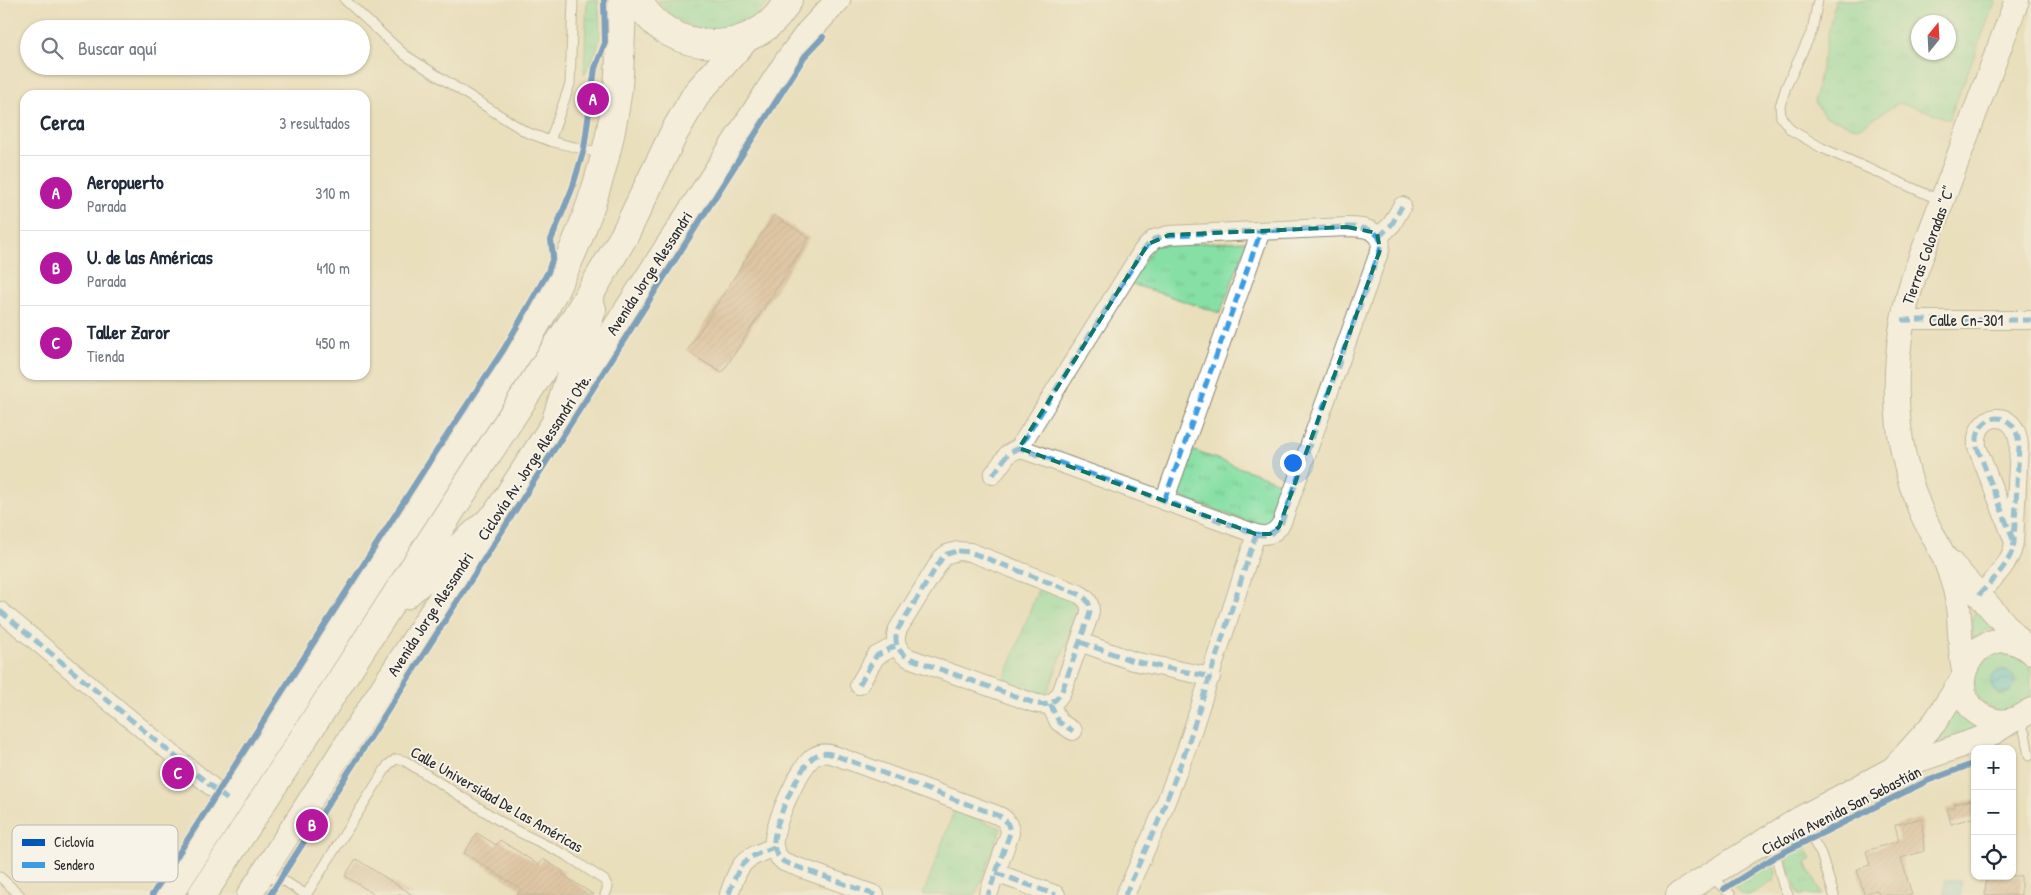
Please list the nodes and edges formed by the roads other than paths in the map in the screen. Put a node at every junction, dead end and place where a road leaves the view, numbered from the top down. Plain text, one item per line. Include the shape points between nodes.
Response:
1 (345, 0) edge
2 (573, 0) edge
3 (623, 0) edge
4 (638, 0) edge
5 (788, 0) edge
6 (838, 0) edge
7 (1818, 0) edge
8 (2017, 0) edge
9 (367, 20) edge
10 (370, 23) edge
11 (745, 39) junction
12 (550, 141) junction
13 (606, 155) junction
14 (1943, 202) junction
15 (1402, 206) dead end
16 (1261, 231) junction
17 (1379, 237) junction
18 (605, 269) junction
19 (1902, 320) junction
20 (2031, 320) edge
21 (557, 417) junction
22 (1019, 448) junction
23 (993, 475) dead end
24 (1164, 500) junction
25 (492, 520) junction
26 (1256, 534) junction
27 (2014, 542) junction
28 (1942, 553) junction
29 (1979, 594) junction
30 (0, 611) edge
31 (381, 616) junction
32 (1961, 623) junction
33 (1080, 642) junction
34 (897, 645) junction
35 (2028, 650) edge
36 (1963, 674) junction
37 (1211, 677) junction
38 (859, 685) dead end
39 (1050, 704) junction
40 (2023, 716) edge
41 (1073, 731) dead end
42 (2029, 756) dead end
43 (1893, 769) junction
44 (228, 801) junction
45 (1801, 818) junction
46 (1772, 836) junction
47 (774, 847) junction
48 (996, 873) junction
49 (1710, 875) junction
50 (0, 877) edge
51 (178, 879) edge
52 (176, 882) edge
53 (256, 885) edge
54 (305, 894) edge
55 (729, 894) edge
56 (20, 895) edge
57 (168, 895) edge
58 (202, 895) edge
59 (605, 895) edge
60 (875, 895) edge
61 (988, 895) edge
62 (1056, 895) edge
63 (1124, 895) edge
64 (1678, 895) edge
65 (1730, 895) edge
66 (1788, 895) edge
67 (1834, 895) edge

1 - 9 lane
2 - 12 lane via 570,84
3 - 13 highway via 617,93
4 - 11 highway via 661,27 687,41 716,45
5 - 11 highway via 774,20
6 - 21 street, Avenida Jorge Alessandri via 808,32 781,71
7 - 14 lane via 1812,31 1780,106 1781,118 1791,130 1822,148
8 - 14 street, Tierras Coloradas "C"
10 - 12 lane via 405,55 526,132
11 - 18 highway via 697,93
12 - 13 lane
13 - 44 highway via 578,244 548,305
14 - 19 street, Tierras Coloradas "C" via 1914,276
15 - 17 street via 1392,224
16 - 17 street via 1358,227 1373,231
16 - 22 street via 1168,235 1148,244
16 - 24 street
17 - 26 street via 1380,250 1282,522 1270,534
18 - 21 highway
18 - 31 highway
19 - 20 street, Calle Cn-301
19 - 28 street, Tierras Coloradas "C" via 1896,383 1901,436 1920,508
21 - 25 street, Avenida Jorge Alessandri
22 - 23 street via 1008,454
22 - 24 street
24 - 26 street
25 - 31 highway
25 - 53 street, Avenida Jorge Alessandri
26 - 37 street
27 - 27 street via 2019,437 2011,422 1997,418 1980,428 1977,447
27 - 29 street via 2008,561
28 - 29 street, Tierras Coloradas "C"
28 - 32 street, Tierras Coloradas "C" via 1955,590
29 - 32 street
29 - 35 street, Tierras Coloradas "C"
30 - 44 street
31 - 58 highway
32 - 36 street, Tierras Coloradas "C"
33 - 34 street via 1090,611 1085,597 970,552 958,551 947,554 939,563 898,629
33 - 37 street via 1133,661
33 - 39 street via 1062,691
34 - 38 street via 876,656
34 - 39 street via 909,658 1034,704
35 - 36 street via 2010,642 1993,642 1972,656
36 - 40 street, Tierras Coloradas "C" via 1968,702 1980,714 1996,721
36 - 43 street via 1935,722
37 - 63 street via 1173,785
39 - 41 street via 1059,722
40 - 42 lane
40 - 43 street via 1988,736
43 - 45 street
44 - 51 highway
45 - 46 street
45 - 67 lane via 1821,854
46 - 49 street
46 - 66 lane
47 - 48 street via 775,835 795,783 810,760 827,753 1002,816 1010,833
47 - 55 street via 743,862
47 - 60 street via 784,862
48 - 61 street
48 - 62 street
49 - 64 street
49 - 65 lane
50 - 56 lane
52 - 57 highway
53 - 54 lane, Calle Universidad De Las Américas via 286,882
54 - 59 lane, Calle Universidad De Las Américas via 388,765 401,759 511,828 566,855 604,880 608,887

